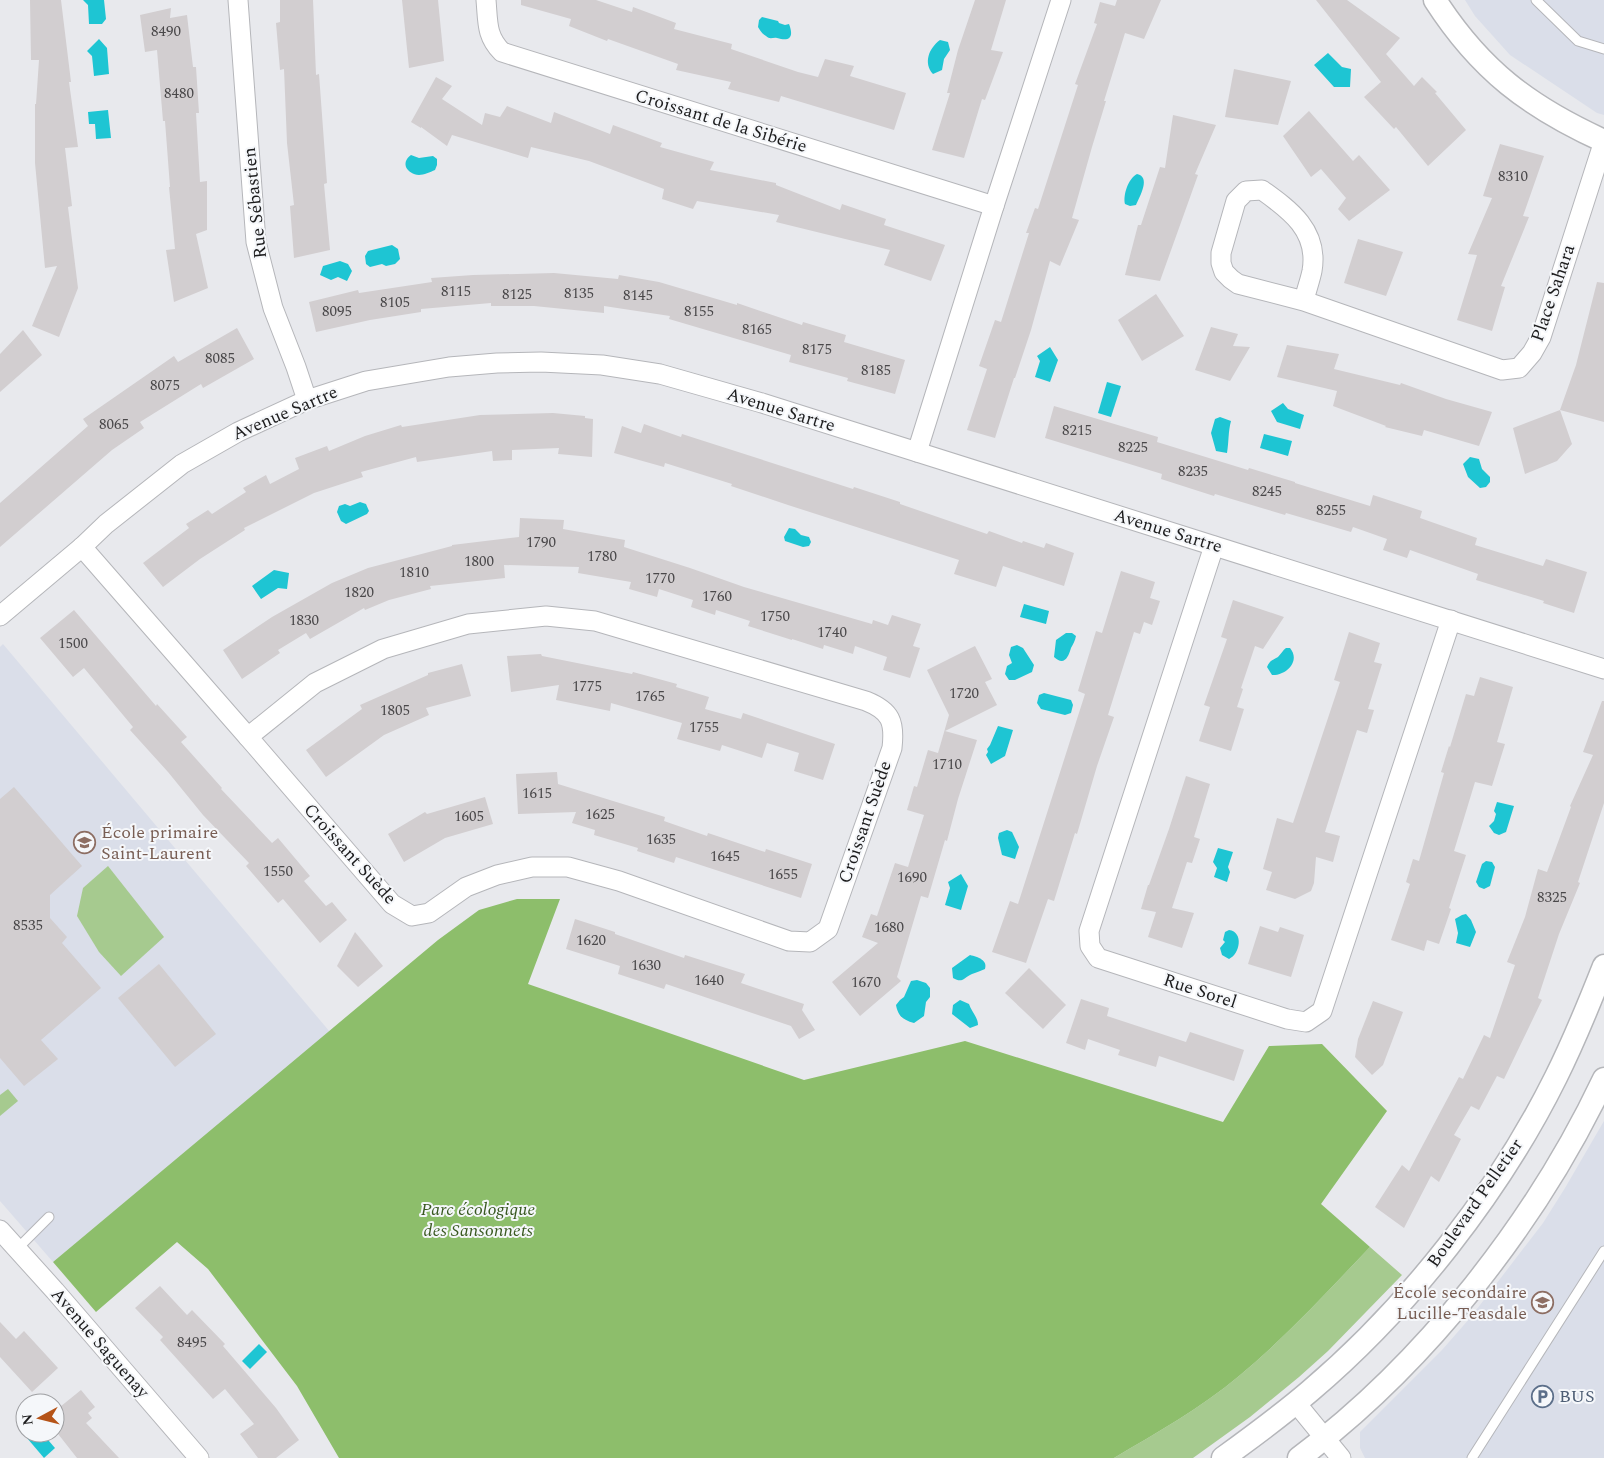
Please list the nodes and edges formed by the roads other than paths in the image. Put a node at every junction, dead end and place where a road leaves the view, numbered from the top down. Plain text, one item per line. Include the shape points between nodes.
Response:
1 (238, 0) edge
2 (486, 0) edge
3 (1061, 0) edge
4 (1435, 0) edge
5 (1536, 0) edge
6 (1604, 49) edge
7 (1604, 141) edge
8 (994, 206) junction
9 (1304, 301) junction
10 (307, 400) junction
11 (918, 452) junction
12 (1214, 546) junction
13 (82, 548) junction
14 (0, 616) edge
15 (1451, 620) junction
16 (1604, 669) edge
17 (248, 737) junction
18 (1604, 966) edge
19 (1604, 1079) edge
20 (49, 1217) dead end
21 (0, 1230) edge
22 (17, 1249) junction
23 (1604, 1251) edge
24 (1296, 1403) junction
25 (1325, 1438) junction
26 (199, 1458) edge
27 (1223, 1458) edge
28 (1299, 1458) edge
29 (1341, 1458) edge
30 (1472, 1458) edge

1 - 10 street, Rue Sébastien via 256,242 273,308
2 - 8 street, Croissant de la Sibérie via 488,30 493,43 502,52
3 - 8 street
4 - 7 street via 1484,64 1514,90 1552,115
5 - 6 lane via 1578,41
7 - 9 street, Place Sahara via 1541,337 1519,368 1502,370
8 - 11 street
9 - 9 street, Place Sahara via 1238,284 1224,272 1221,252 1236,201 1246,191 1262,190 1294,216 1308,233 1313,251 1312,269
10 - 11 street, Avenue Sartre via 366,381 449,367 541,362 602,365 660,374
10 - 13 street, Avenue Sartre via 238,432 182,464 106,524
11 - 12 street, Avenue Sartre
12 - 15 street, Avenue Sartre
12 - 15 street, Rue Sorel via 1089,932 1090,946 1098,958 1287,1019 1306,1022 1322,1011
13 - 14 street, Avenue Sartre
13 - 17 street, Croissant Suède
15 - 16 street, Avenue Sartre
17 - 17 street, Croissant Suède via 315,683 383,649 468,624 546,616 595,621 866,701 887,713 893,736 892,748 828,929 810,942 789,940 619,881 568,867 532,867 498,875 466,887 429,913 412,916 392,904
18 - 24 street, Boulevard Pelletier via 1555,1079 1478,1206 1388,1317
19 - 25 street via 1535,1201 1490,1264 1440,1326 1387,1382
20 - 22 lane
21 - 22 street, Avenue Saguenay
22 - 26 street, Avenue Saguenay
23 - 30 lane
24 - 25 street
24 - 27 street, Boulevard Pelletier
25 - 28 street
25 - 29 street

